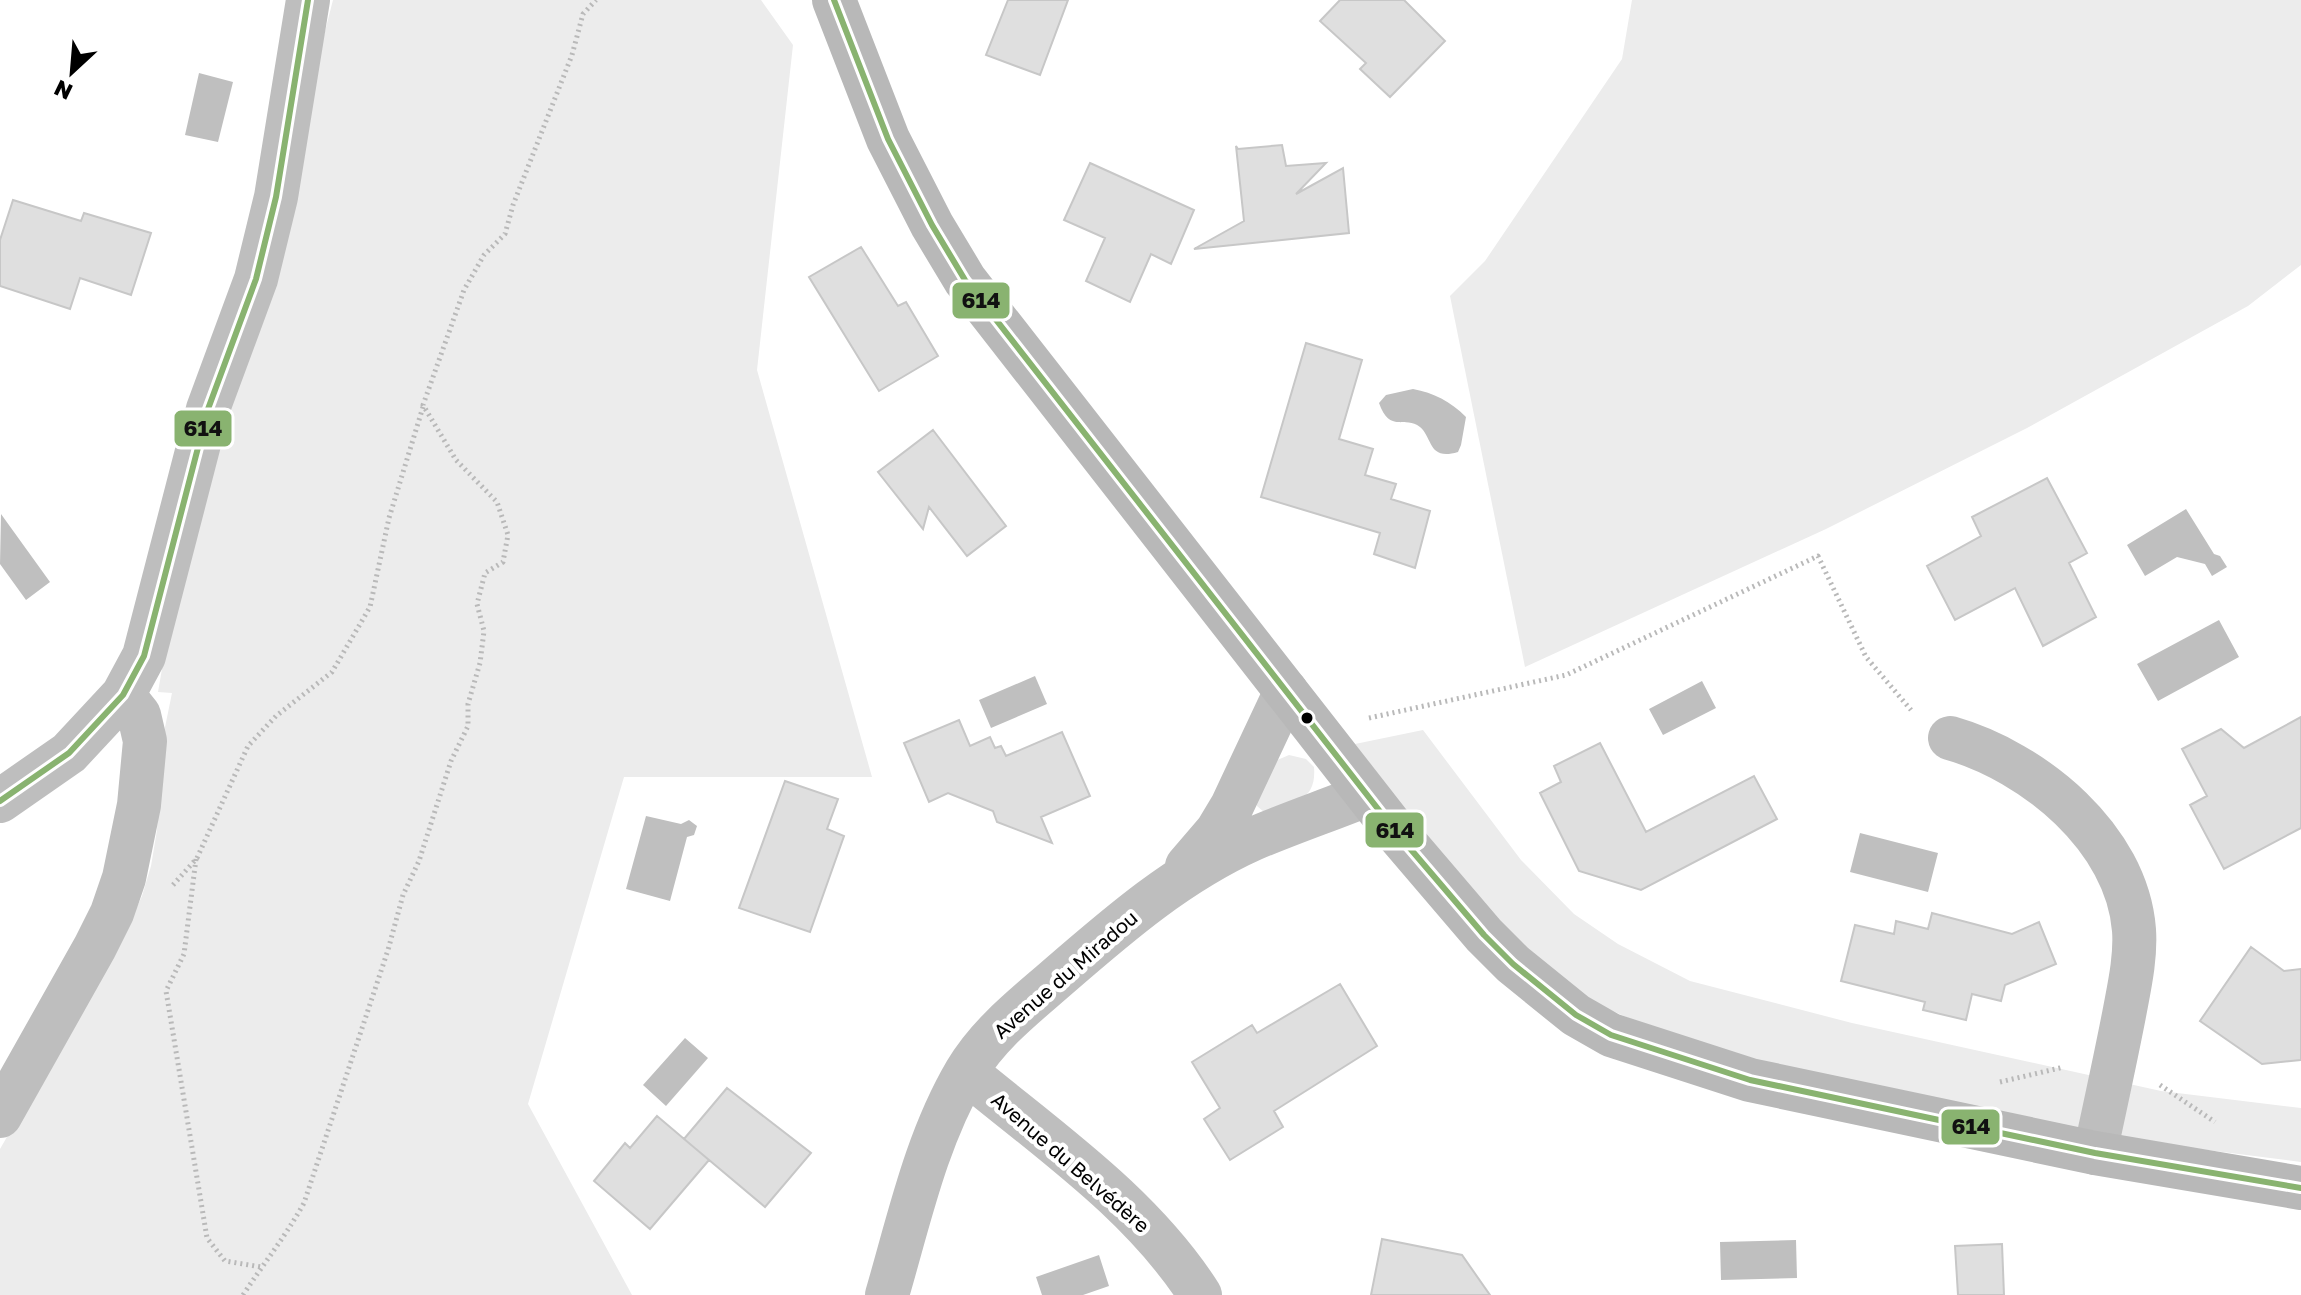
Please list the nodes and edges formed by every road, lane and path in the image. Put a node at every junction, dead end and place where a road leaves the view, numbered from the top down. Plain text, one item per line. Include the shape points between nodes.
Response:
1 (308, 0) edge
2 (596, 0) edge
3 (834, 0) edge
4 (423, 405) junction
5 (1286, 691) junction
6 (123, 695) junction
7 (1318, 732) junction
8 (1950, 738) joint
9 (1366, 795) junction
10 (0, 801) edge
11 (197, 858) junction
12 (1169, 886) junction
13 (112, 913) junction
14 (2115, 1063) junction
15 (966, 1072) junction
16 (1995, 1083) dead end
17 (0, 1116) edge
18 (2225, 1129) dead end
19 (2095, 1153) junction
20 (2301, 1188) edge
21 (261, 1267) junction
22 (243, 1295) edge
23 (887, 1295) edge
24 (1200, 1295) edge

1 - 6 street via 276,197 256,279 208,409 144,656
2 - 4 path via 583,14 505,234 484,255 464,290
3 - 5 street via 888,139 965,280
4 - 11 path via 389,518 370,607 332,672 276,716 248,746
4 - 21 path via 456,460 497,502 508,535 503,562 485,573 477,604 484,631 468,726 403,895 304,1203 284,1240
5 - 7 street
5 - 12 street, Avenue du Miradou via 1232,806
6 - 10 street via 69,753
6 - 13 street via 139,715 145,741 139,805
7 - 8 path via 1566,675 1818,556 1866,657 1905,706
7 - 9 street
8 - 14 street via 2010,761 2070,807 2102,846 2125,889 2134,933
9 - 12 street, Avenue du Miradou via 1251,840
9 - 19 street via 1513,964 1576,1015 1611,1035 1750,1080
11 - 13 path via 165,894
11 - 21 path via 184,954 166,991 174,1044 207,1238 225,1261
12 - 15 street, Avenue du Miradou via 1009,1019
13 - 17 street
14 - 16 path via 2085,1056
14 - 18 path via 2137,1067
14 - 19 street
15 - 23 street, Avenue du Miradou via 934,1137
15 - 24 street, Avenue du Belvédère via 1123,1203 1178,1261
19 - 20 street
21 - 22 path

